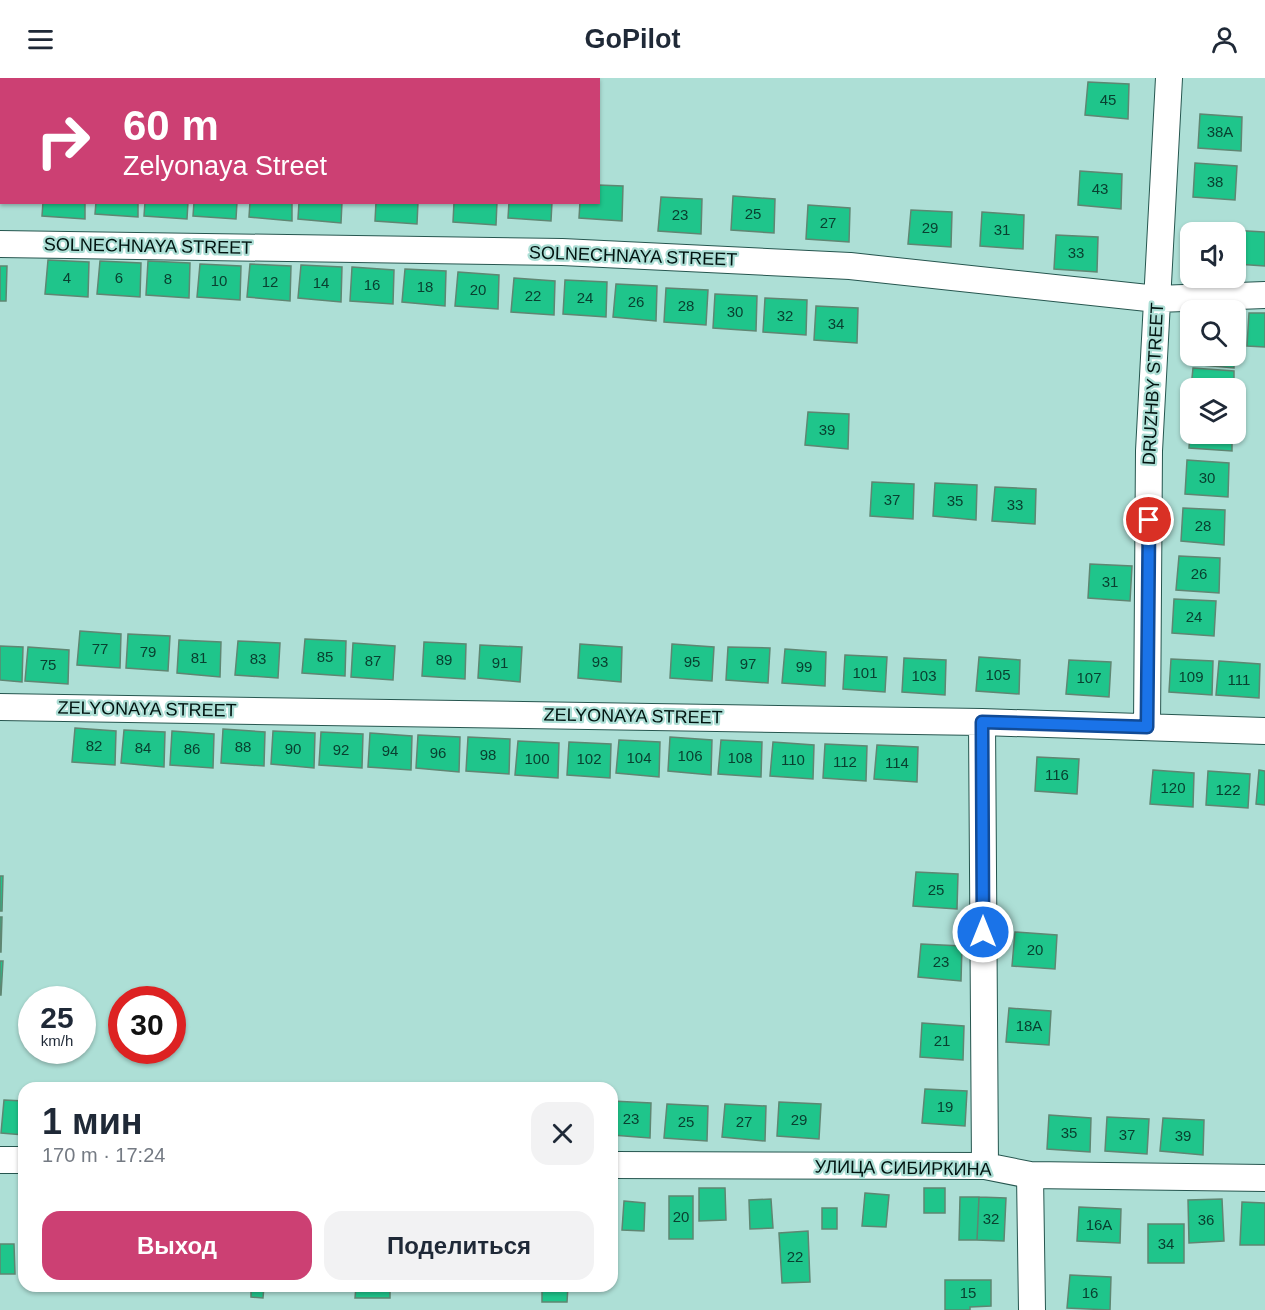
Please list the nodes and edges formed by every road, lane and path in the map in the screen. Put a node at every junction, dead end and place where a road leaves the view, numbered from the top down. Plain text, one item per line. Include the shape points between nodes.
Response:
1 (1169, 78) edge
2 (0, 244) edge
3 (1265, 295) edge
4 (1157, 299) junction
5 (0, 707) edge
6 (982, 722) junction
7 (1147, 727) junction
8 (1265, 731) edge
9 (0, 1160) edge
10 (18, 1160) edge
11 (618, 1165) edge
12 (985, 1166) junction
13 (1030, 1175) junction
14 (1265, 1178) edge
15 (1032, 1310) edge

1 - 4 street, DRUZHBY STREET
2 - 4 street, SOLNECHNAYA STREET via 562,252 850,266
3 - 4 street, SOLNECHNAYA STREET
4 - 7 street, DRUZHBY STREET via 1149,451
5 - 6 street, ZELYONAYA STREET
6 - 7 street, ZELYONAYA STREET
6 - 12 street
7 - 8 street, ZELYONAYA STREET
9 - 10 street
11 - 12 street, УЛИЦА СИБИРКИНА
12 - 13 street, УЛИЦА СИБИРКИНА
13 - 14 street, УЛИЦА СИБИРКИНА
13 - 15 street

